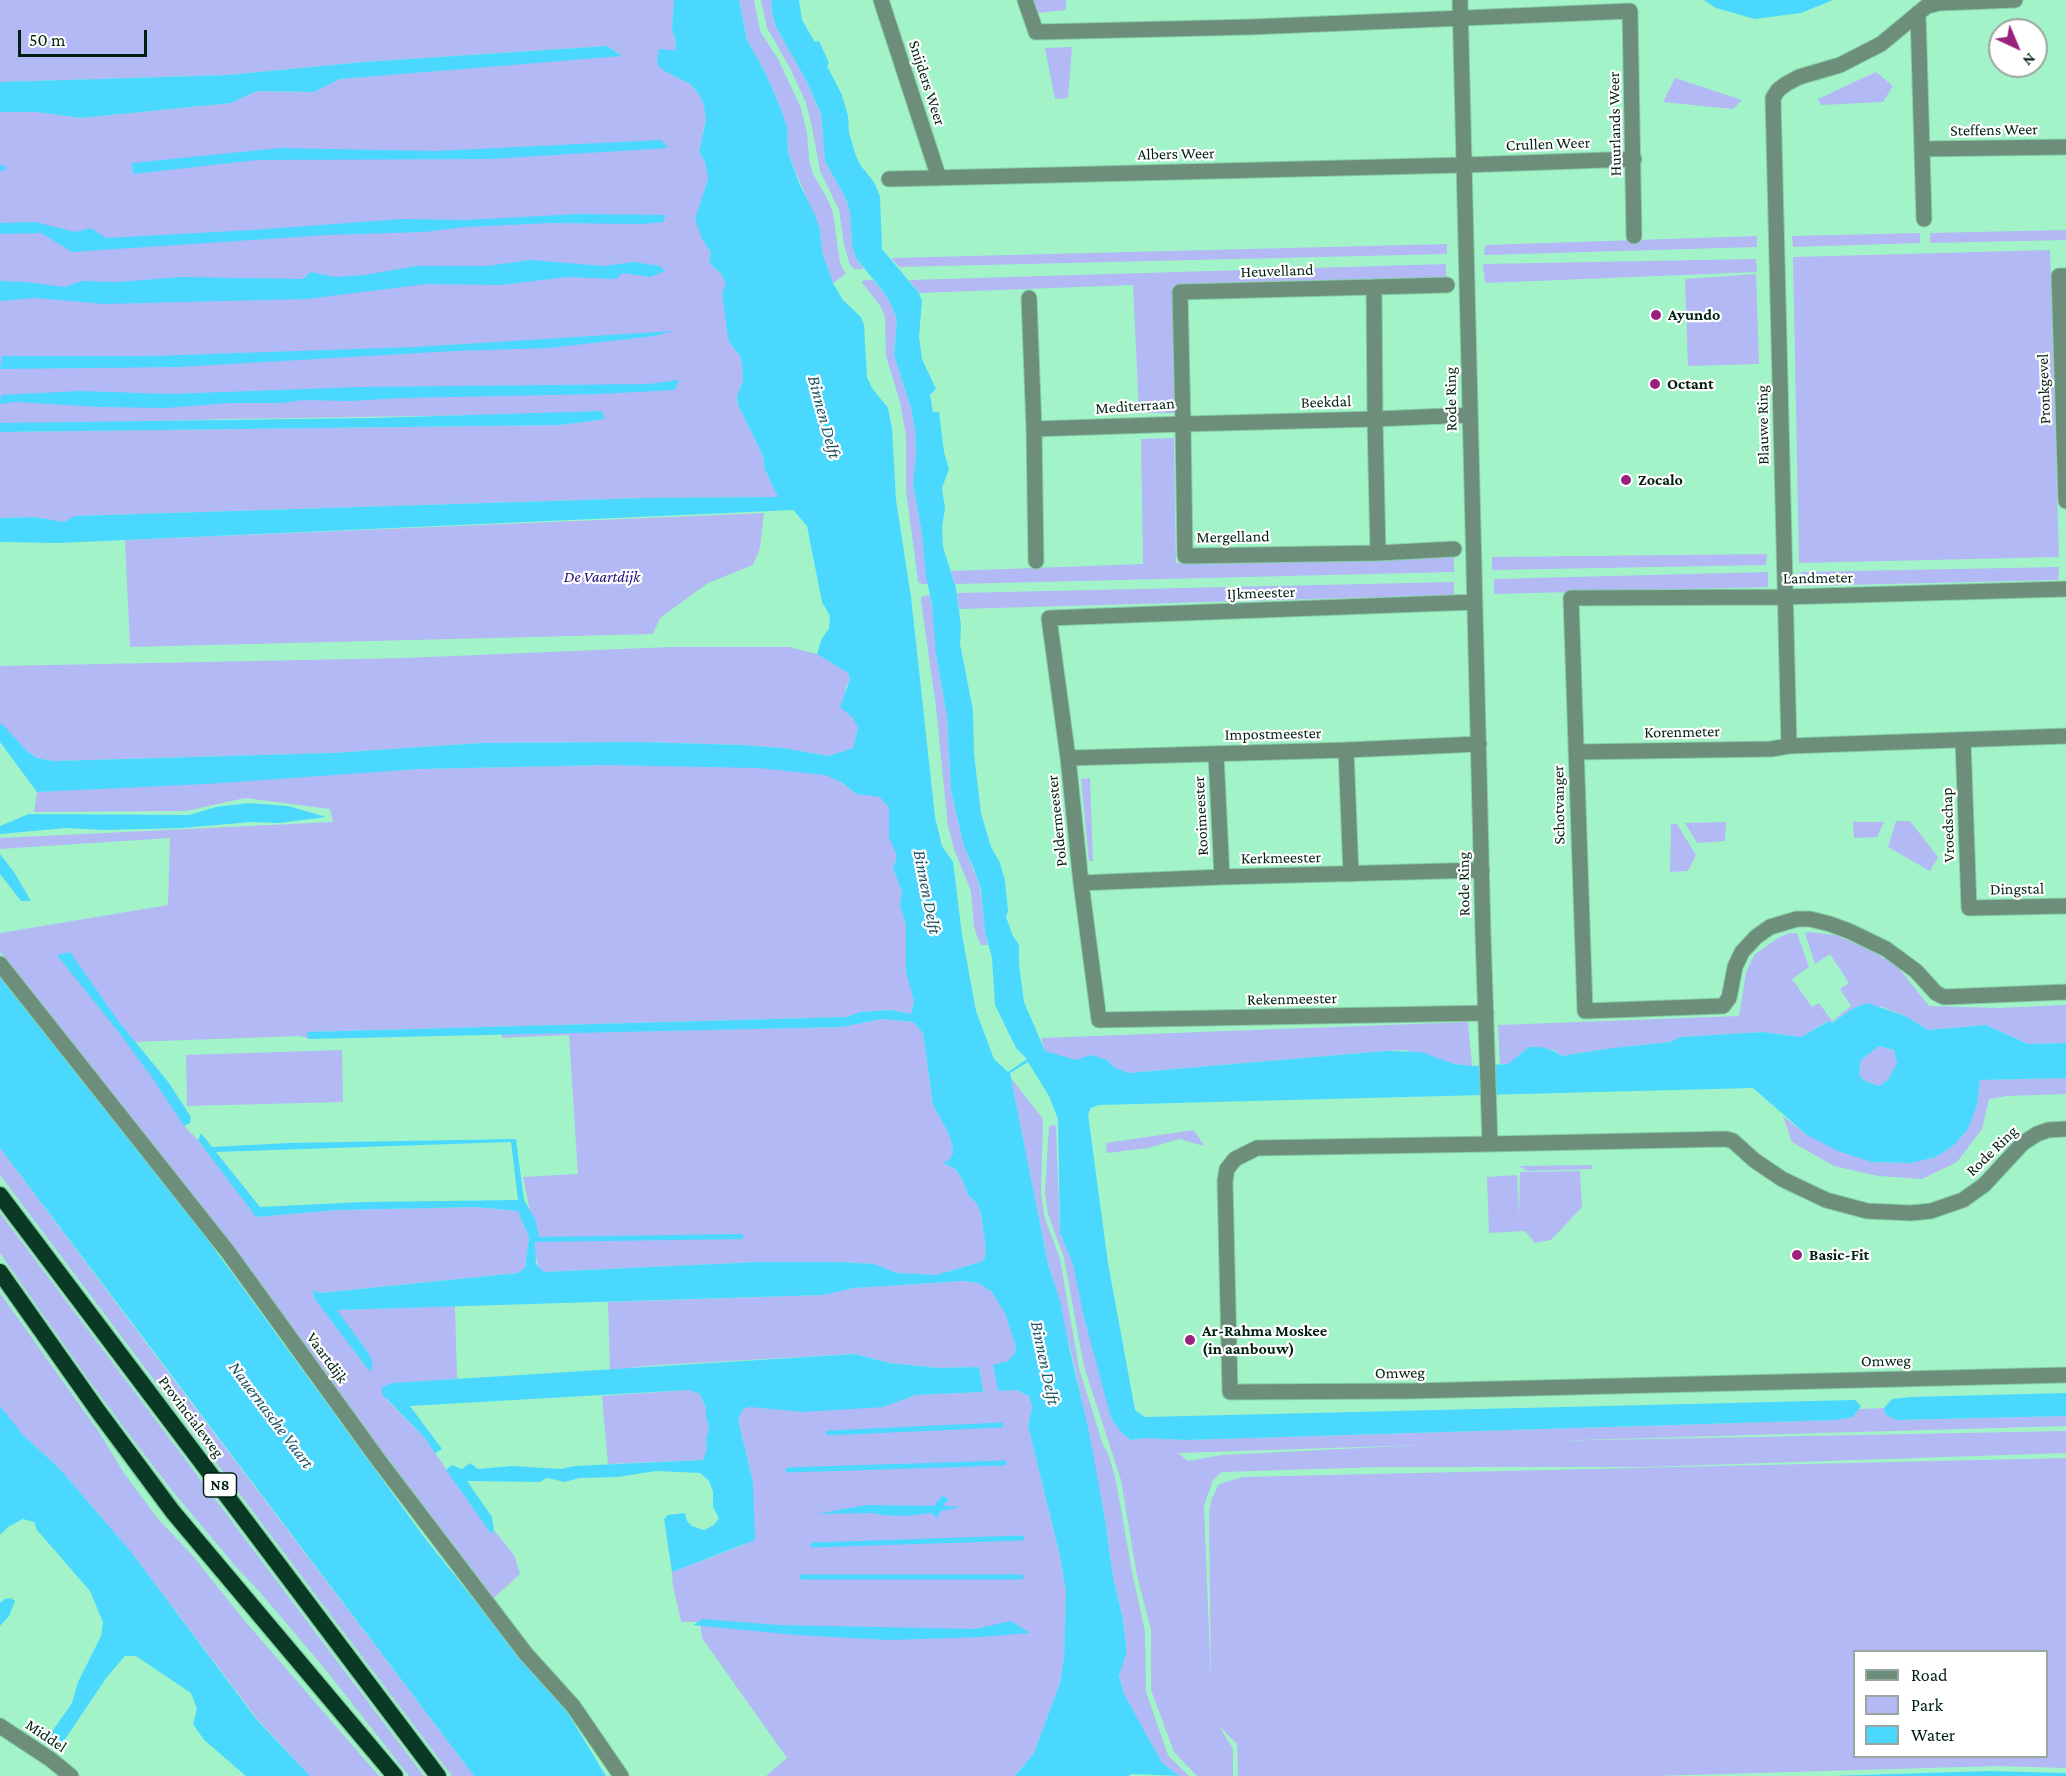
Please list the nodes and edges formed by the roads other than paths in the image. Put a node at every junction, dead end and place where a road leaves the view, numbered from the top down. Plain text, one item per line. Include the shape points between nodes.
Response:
1 (881, 0) edge
2 (1025, 0) edge
3 (1460, 0) edge
4 (2015, 0) edge
5 (1918, 14) junction
6 (1461, 17) junction
7 (2066, 147) edge
8 (1922, 149) junction
9 (1634, 159) junction
10 (1464, 165) junction
11 (939, 178) junction
12 (889, 179) dead end
13 (1924, 219) dead end
14 (1634, 236) dead end
15 (2063, 276) edge
16 (1447, 285) dead end
17 (1374, 287) junction
18 (1180, 292) joint
19 (1029, 298) dead end
20 (2063, 352) edge
21 (1469, 415) junction
22 (1375, 419) junction
23 (1183, 424) junction
24 (1034, 429) junction
25 (2065, 458) edge
26 (2066, 501) edge
27 (1455, 549) dead end
28 (1378, 553) junction
29 (1036, 561) dead end
30 (2066, 589) edge
31 (1571, 597) joint
32 (1784, 597) junction
33 (1475, 602) junction
34 (1049, 618) joint
35 (2066, 736) edge
36 (1963, 740) junction
37 (1479, 744) junction
38 (1789, 746) junction
39 (1346, 750) junction
40 (1576, 752) junction
41 (1216, 754) junction
42 (1068, 758) junction
43 (1482, 870) junction
44 (1351, 874) junction
45 (1222, 877) junction
46 (1081, 883) junction
47 (2066, 906) edge
48 (1969, 908) joint
49 (0, 964) edge
50 (2066, 992) edge
51 (1486, 1013) junction
52 (1099, 1020) joint
53 (2066, 1129) edge
54 (1491, 1144) junction
55 (0, 1195) edge
56 (0, 1272) edge
57 (2066, 1375) edge
58 (0, 1726) edge
59 (71, 1776) edge
60 (395, 1776) edge
61 (438, 1776) edge
62 (621, 1776) edge

1 - 11 street, Snijders Weer
2 - 6 street via 1036,32
3 - 6 street, Rode Ring
4 - 5 street, Blauwe Ring via 1940,3 1927,6
5 - 8 street
5 - 32 street, Blauwe Ring via 1881,44 1840,65 1792,80 1773,98
6 - 9 street, Huurlands Weer via 1630,10
6 - 10 street, Rode Ring
7 - 8 street, Steffens Weer
8 - 13 street
9 - 10 street, Crullen Weer
9 - 14 street, Huurlands Weer
10 - 11 street, Albers Weer
10 - 21 street, Rode Ring
11 - 12 street, Albers Weer
15 - 20 street, Pronkgevel
16 - 17 street, Heuvelland
17 - 18 street, Heuvelland
17 - 22 street
18 - 23 street, Mediterraan
19 - 24 street
20 - 25 street, Pronkgevel
21 - 22 street, Beekdal
21 - 33 street, Rode Ring
22 - 23 street, Beekdal
22 - 28 street
23 - 24 street, Mediterraan
23 - 28 street, Mergelland via 1185,556
24 - 29 street
25 - 26 street, Pronkgevel
27 - 28 street, Mergelland
30 - 32 street, Landmeter
31 - 32 street, Landmeter
31 - 40 street, Schotvanger
32 - 38 street, Blauwe Ring
33 - 34 street, IJkmeester
33 - 37 street, Rode Ring
34 - 42 street, Poldermeester
35 - 36 street
36 - 38 street
36 - 48 street, Vroedschap
37 - 39 street, Impostmeester
37 - 43 street, Rode Ring
38 - 40 street, Korenmeter
39 - 41 street, Impostmeester
39 - 44 street
40 - 50 street, Schotvanger via 1585,1011 1723,1006 1729,998 1734,967 1742,952 1770,927 1797,919 1830,924 1868,939 1900,957 1944,998
41 - 42 street, Impostmeester
41 - 45 street, Rooimeester
42 - 46 street, Poldermeester
43 - 44 street, Kerkmeester
43 - 51 street, Rode Ring
44 - 45 street, Kerkmeester
45 - 46 street, Kerkmeester
46 - 52 street, Poldermeester
47 - 48 street, Dingstal
49 - 62 street, Vaartdijk via 228,1252 377,1458 526,1654 573,1706
51 - 52 street, Rekenmeester
51 - 54 street, Rode Ring
53 - 54 street, Rode Ring via 2048,1130 2023,1143 1984,1185 1963,1200 1911,1213 1867,1211 1818,1197 1769,1171 1726,1138
54 - 57 street, Omweg via 1257,1148 1235,1158 1227,1168 1225,1181 1230,1392
55 - 61 highway, Provincialeweg / N8
56 - 60 highway via 173,1512
58 - 59 street, Middel

